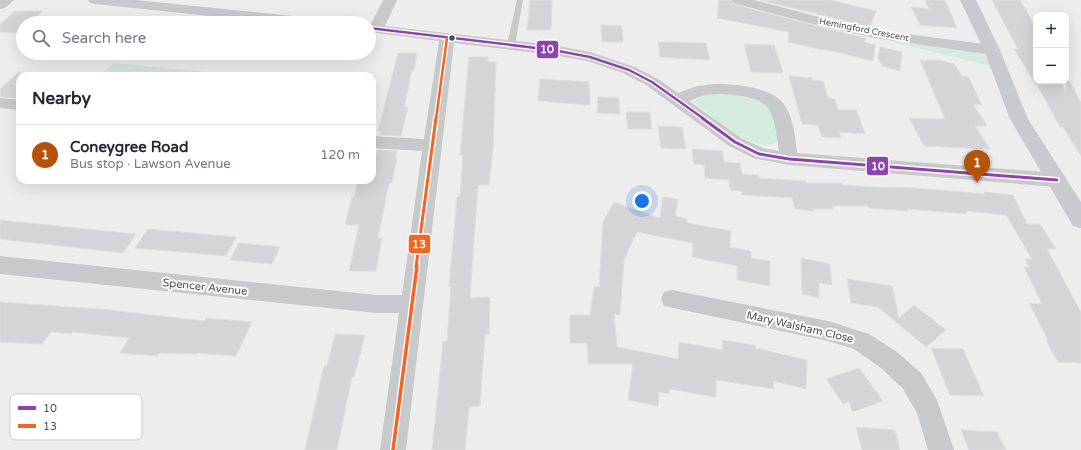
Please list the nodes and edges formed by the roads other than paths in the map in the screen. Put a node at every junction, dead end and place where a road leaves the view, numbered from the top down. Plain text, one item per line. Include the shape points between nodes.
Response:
1 (7, 0) edge
2 (95, 0) edge
3 (390, 0) edge
4 (520, 0) edge
5 (738, 0) edge
6 (968, 0) edge
7 (0, 5) edge
8 (252, 16) edge
9 (376, 23) edge
10 (376, 28) edge
11 (447, 38) junction
12 (511, 45) junction
13 (992, 50) junction
14 (678, 100) junction
15 (0, 103) edge
16 (16, 105) edge
17 (376, 142) edge
18 (432, 145) junction
19 (789, 159) junction
20 (1057, 180) junction
21 (1081, 220) edge
22 (0, 266) edge
23 (672, 299) dead end
24 (411, 304) junction
25 (393, 450) edge
26 (941, 450) edge

1 - 7 street
2 - 8 street
3 - 9 street
4 - 12 lane
5 - 13 street, Hemingford Crescent via 875,34
6 - 13 street
10 - 11 street
11 - 12 street
11 - 18 street
12 - 14 street via 590,57 629,70
13 - 20 street via 1019,119
14 - 19 street via 741,145 759,154
14 - 19 street via 705,90 756,94 769,99 780,112
15 - 16 street
17 - 18 street
18 - 24 street
19 - 20 street
20 - 21 street
22 - 24 street, Spencer Avenue via 376,304
23 - 26 street, Mary Walsham Close via 828,331 860,341 889,360 912,381 928,409
24 - 25 street

